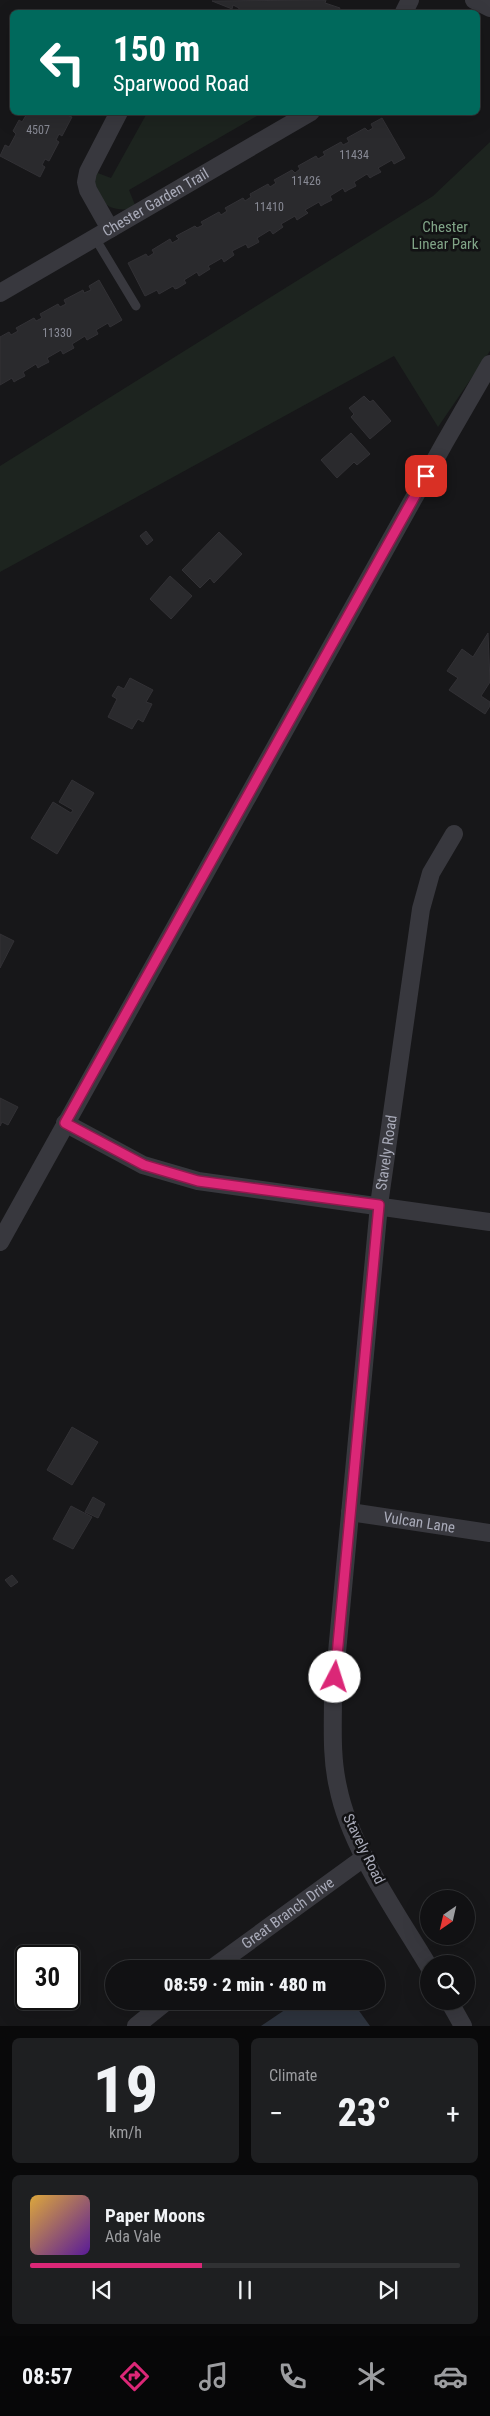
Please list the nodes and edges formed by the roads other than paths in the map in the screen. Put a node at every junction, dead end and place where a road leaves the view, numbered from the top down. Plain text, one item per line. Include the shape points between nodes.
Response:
1 (474, 0) edge
2 (490, 8) edge
3 (117, 115) edge
4 (306, 115) edge
5 (110, 229) junction
6 (95, 238) junction
7 (0, 293) edge
8 (136, 306) dead end
9 (490, 364) edge
10 (454, 834) dead end
11 (65, 1123) junction
12 (379, 1205) junction
13 (490, 1222) edge
14 (0, 1242) edge
15 (350, 1512) junction
16 (490, 1533) edge
17 (364, 1857) junction
18 (422, 1955) edge
19 (224, 1960) edge
20 (156, 2010) edge
21 (453, 2010) edge
22 (136, 2026) edge
23 (463, 2026) edge

1 - 2 street
3 - 5 street via 86,182
4 - 5 street, Chester Garden Trail
5 - 6 street, Chester Garden Trail
6 - 7 street, Chester Garden Trail
6 - 8 lane
9 - 11 street
10 - 12 street, Stavely Road via 431,873 421,909
11 - 12 street via 144,1165 169,1174 198,1181
11 - 14 street
12 - 13 street
12 - 15 street, Stavely Road
15 - 16 street, Vulcan Lane
15 - 17 street, Stavely Road via 333,1695 334,1763 338,1789
17 - 18 street, Stavely Road
17 - 19 street, Great Branch Drive
20 - 22 street
21 - 23 street

